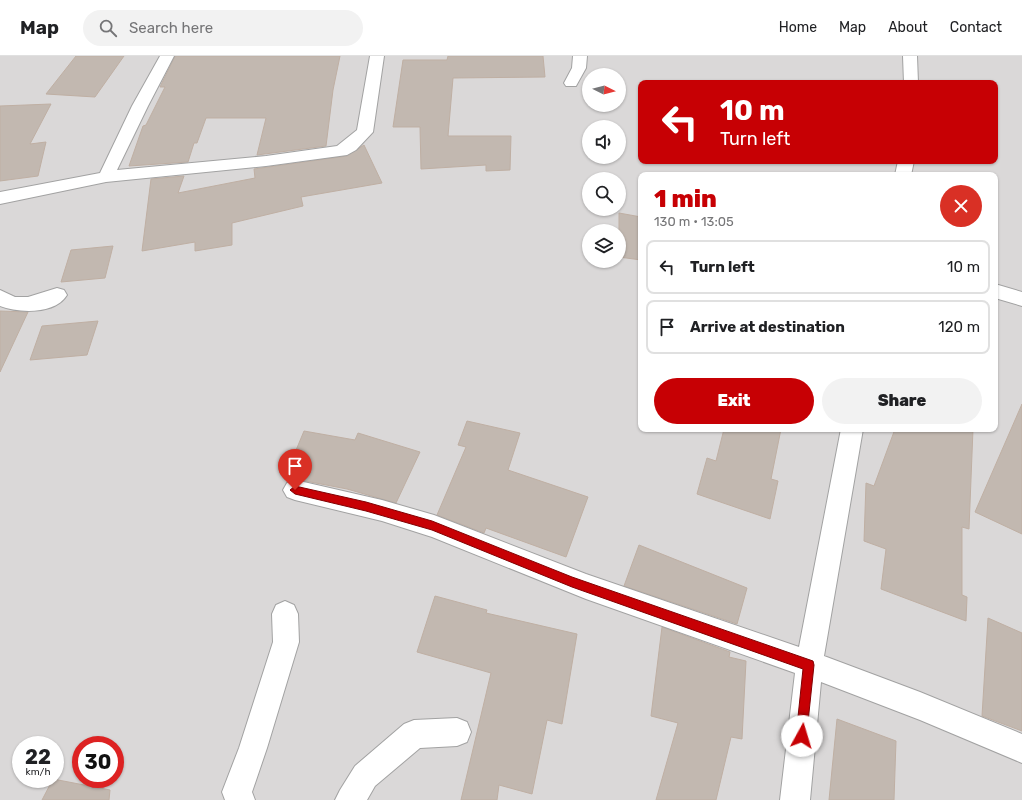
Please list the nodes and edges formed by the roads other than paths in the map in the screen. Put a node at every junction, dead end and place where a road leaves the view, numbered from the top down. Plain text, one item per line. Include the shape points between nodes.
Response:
1 (167, 56) edge
2 (377, 56) edge
3 (580, 56) edge
4 (910, 56) edge
5 (911, 80) edge
6 (571, 83) dead end
7 (106, 177) junction
8 (0, 198) edge
9 (998, 292) edge
10 (58, 295) dead end
11 (0, 297) edge
12 (1022, 299) edge
13 (851, 432) edge
14 (295, 490) dead end
15 (285, 614) dead end
16 (809, 665) junction
17 (457, 732) dead end
18 (1022, 749) edge
19 (240, 800) edge
20 (350, 800) edge
21 (795, 800) edge

1 - 7 street
2 - 7 street via 365,132 341,151
3 - 6 street via 579,68
4 - 5 street
7 - 8 street
9 - 12 street
10 - 11 street via 48,300 20,306
13 - 16 street
14 - 16 street via 366,506 432,526 572,582
15 - 19 street via 286,642 237,792
16 - 18 street via 967,724
16 - 21 street
17 - 20 street via 414,734 365,776

